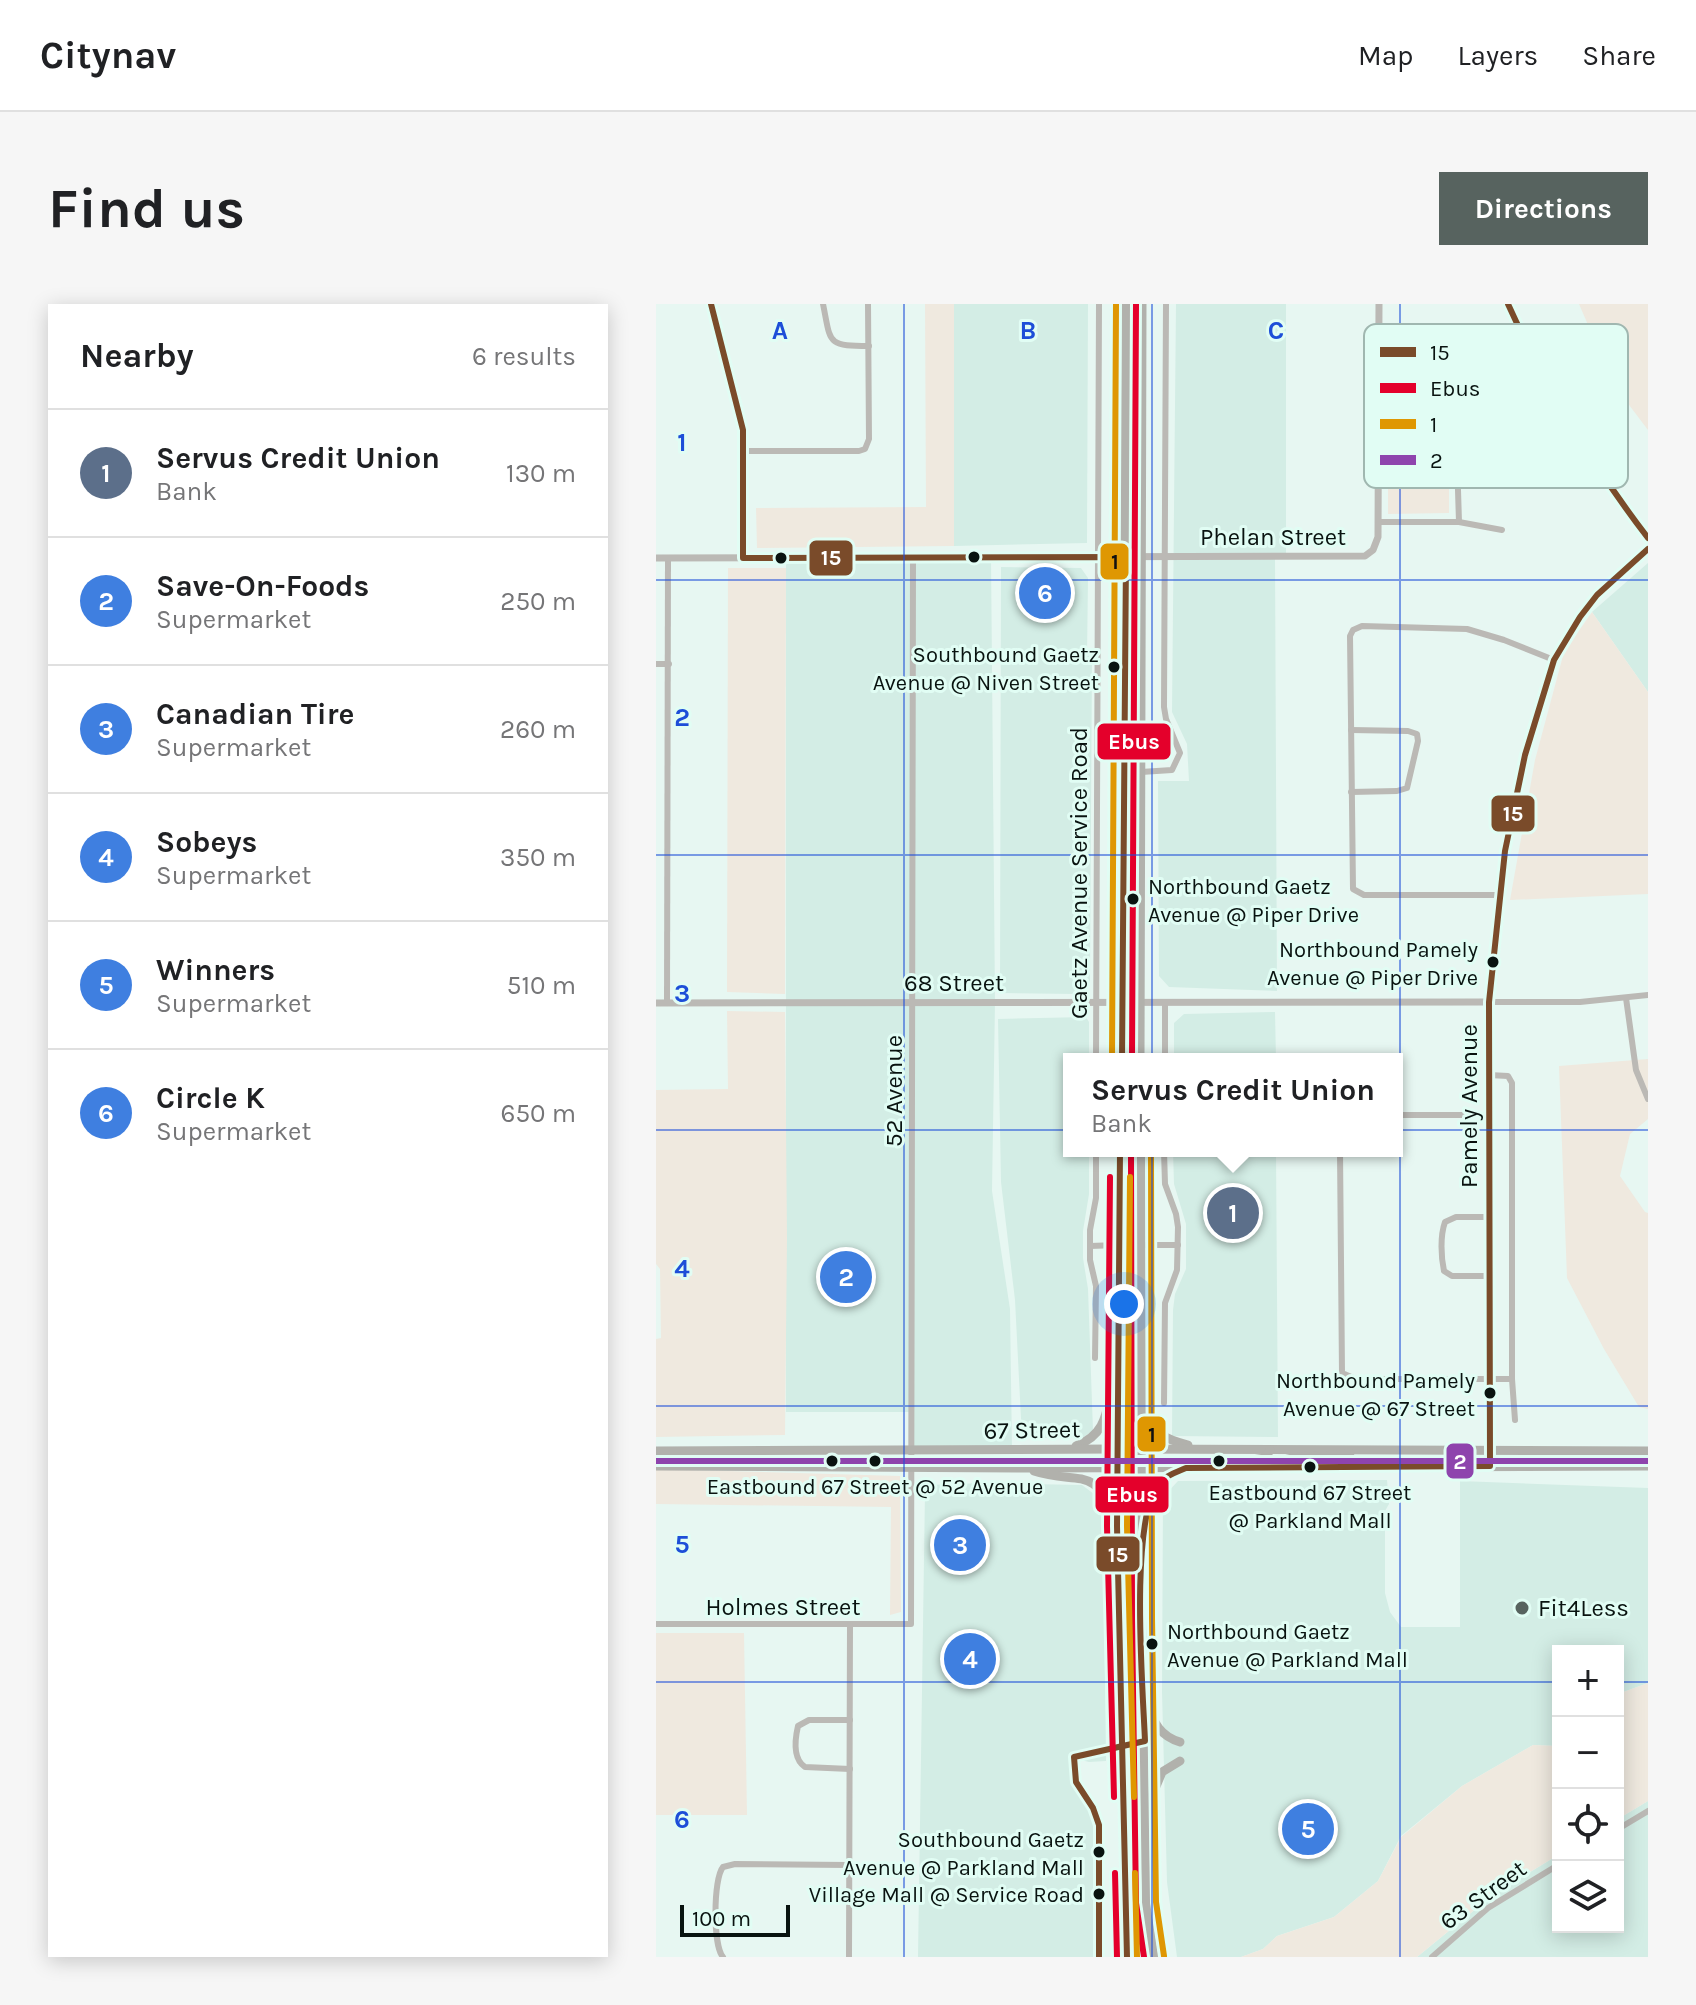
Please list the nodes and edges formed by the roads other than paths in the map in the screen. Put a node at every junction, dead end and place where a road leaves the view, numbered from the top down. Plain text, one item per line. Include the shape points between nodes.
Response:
1 (711, 304) edge
2 (823, 304) edge
3 (868, 304) edge
4 (1099, 304) edge
5 (1126, 304) edge
6 (1142, 304) edge
7 (1166, 304) edge
8 (1508, 304) edge
9 (1517, 324) edge
10 (869, 346) junction
11 (743, 451) junction
12 (1378, 488) edge
13 (1458, 488) edge
14 (1612, 488) edge
15 (1378, 522) junction
16 (1459, 522) junction
17 (1502, 530) dead end
18 (1648, 538) edge
19 (1648, 549) edge
20 (913, 557) junction
21 (1098, 557) junction
22 (1126, 557) junction
23 (1141, 557) junction
24 (1166, 557) junction
25 (656, 558) edge
26 (668, 558) junction
27 (743, 558) junction
28 (1554, 660) junction
29 (656, 664) edge
30 (669, 664) junction
31 (1351, 730) junction
32 (1141, 772) junction
33 (1351, 792) junction
34 (1499, 895) junction
35 (659, 897) dead end
36 (668, 897) junction
37 (1648, 995) edge
38 (1626, 998) junction
39 (912, 1002) junction
40 (1124, 1002) junction
41 (1140, 1002) junction
42 (1165, 1002) junction
43 (1489, 1002) junction
44 (656, 1003) edge
45 (667, 1003) junction
46 (1096, 1003) junction
47 (1096, 1053) edge
48 (1122, 1053) edge
49 (1140, 1053) edge
50 (1165, 1053) edge
51 (1489, 1075) junction
52 (1648, 1099) edge
53 (1403, 1115) edge
54 (1489, 1115) junction
55 (1096, 1157) edge
56 (1120, 1157) edge
57 (1141, 1157) edge
58 (1164, 1157) edge
59 (1340, 1157) edge
60 (1489, 1217) junction
61 (1118, 1245) junction
62 (1141, 1245) junction
63 (1178, 1245) junction
64 (1090, 1246) junction
65 (1489, 1276) junction
66 (1117, 1309) junction
67 (1095, 1358) dead end
68 (1117, 1365) junction
69 (1489, 1379) junction
70 (1512, 1379) junction
71 (1164, 1403) dead end
72 (1142, 1407) junction
73 (1515, 1420) dead end
74 (1068, 1449) junction
75 (1116, 1449) junction
76 (1136, 1449) junction
77 (1203, 1449) junction
78 (1270, 1450) junction
79 (1361, 1450) junction
80 (656, 1451) edge
81 (911, 1451) junction
82 (1490, 1451) junction
83 (1648, 1451) edge
84 (656, 1466) edge
85 (1490, 1466) junction
86 (1648, 1466) edge
87 (911, 1467) junction
88 (1217, 1467) junction
89 (1274, 1467) junction
90 (1027, 1468) junction
91 (1121, 1468) junction
92 (1141, 1468) junction
93 (1186, 1468) junction
94 (1117, 1526) junction
95 (1142, 1551) junction
96 (656, 1624) edge
97 (911, 1624) joint
98 (850, 1625) junction
99 (1118, 1630) junction
100 (1142, 1635) junction
101 (1143, 1693) junction
102 (850, 1720) junction
103 (1180, 1742) dead end
104 (1145, 1761) junction
105 (1180, 1761) dead end
106 (850, 1769) junction
107 (1648, 1811) edge
108 (1146, 1814) junction
109 (1624, 1825) edge
110 (849, 1865) junction
111 (1552, 1869) edge
112 (723, 1957) edge
113 (849, 1957) edge
114 (1127, 1957) edge
115 (1154, 1957) edge
116 (1432, 1957) edge

1 - 11 street via 741,421
2 - 10 street via 835,344
3 - 10 street
4 - 21 street, Gaetz Avenue Service Road
5 - 22 main road
6 - 23 main road
7 - 24 street
8 - 9 street
10 - 11 street via 865,449
11 - 27 street
12 - 15 street
13 - 16 street
14 - 18 street
15 - 16 street
15 - 24 street, Phelan Street via 1376,547 1365,556
16 - 17 street
19 - 28 street, Pamely Avenue via 1597,595
20 - 21 street, Phelan Street
20 - 27 street, Phelan Street
20 - 39 street, 52 Avenue
21 - 22 street, Phelan Street
21 - 46 street, Gaetz Avenue Service Road
22 - 23 street, Phelan Street
22 - 40 main road
23 - 24 street, Phelan Street
23 - 32 main road
24 - 32 street via 1165,713 1180,753 1172,770
25 - 26 street, Phelan Street
26 - 27 street, Phelan Street
26 - 30 street
28 - 31 street via 1467,629 1356,628 1350,636
28 - 34 street, Pamely Avenue via 1525,755
29 - 30 street
30 - 36 street
31 - 33 street
31 - 33 street via 1408,731 1417,734 1418,741 1407,788
32 - 41 main road
33 - 34 street via 1354,891
34 - 43 street, Pamely Avenue
35 - 36 street
36 - 45 street
37 - 38 street
38 - 43 street
38 - 52 street via 1634,1063
39 - 45 street, 68 Street
39 - 46 street, 68 Street
39 - 81 street, 52 Avenue
40 - 41 street, 68 Street
40 - 46 street, 68 Street
40 - 48 main road
41 - 42 street, 68 Street
41 - 49 main road
42 - 43 street, 68 Street
42 - 50 street
43 - 51 street, Pamely Avenue
44 - 45 street, 68 Street
46 - 47 street, Gaetz Avenue Service Road
51 - 54 street, Pamely Avenue
51 - 70 street via 1508,1076 1512,1083
53 - 54 street
54 - 60 street, Pamely Avenue
55 - 64 street
56 - 61 main road
57 - 62 main road
58 - 63 street
59 - 69 street via 1342,1373 1353,1379
60 - 65 street, Pamely Avenue
60 - 65 street via 1445,1222 1443,1265 1452,1276
61 - 64 street
61 - 66 main road
62 - 63 street
62 - 72 main road
63 - 71 street via 1177,1270 1165,1303
64 - 67 street via 1096,1286
65 - 69 street, Pamely Avenue
66 - 68 main road
66 - 76 main road via 1126,1331
68 - 74 main road via 1100,1430
68 - 75 main road
69 - 70 street
69 - 82 street, Pamely Avenue
70 - 73 street
72 - 76 main road
72 - 77 main road via 1150,1426 1163,1437
74 - 75 main road, 67 Street
74 - 81 main road, 67 Street
75 - 76 main road, 67 Street
75 - 91 main road
76 - 77 main road, 67 Street
76 - 92 main road
77 - 78 main road, 67 Street
78 - 79 main road, 67 Street
78 - 88 main road via 1265,1458
79 - 82 main road, 67 Street
79 - 89 main road via 1337,1457 1286,1458
80 - 81 main road, 67 Street
81 - 87 street, 52 Avenue
82 - 83 main road, 67 Street
82 - 85 street, Pamely Avenue
84 - 87 main road, 67 Street
85 - 86 main road, 67 Street
85 - 89 main road, 67 Street
87 - 90 main road, 67 Street
87 - 97 street, 52 Avenue
88 - 89 main road, 67 Street
88 - 93 main road, 67 Street
90 - 91 main road, 67 Street
90 - 94 main road via 1097,1485
91 - 92 main road, 67 Street
91 - 94 main road
91 - 100 main road
92 - 93 main road, 67 Street
92 - 95 main road
93 - 95 main road via 1156,1486
94 - 99 main road
95 - 100 main road
96 - 98 street, Holmes Street
97 - 98 street, Holmes Street
98 - 102 street
99 - 104 main road via 1126,1643 1135,1741
99 - 114 main road
100 - 101 main road
101 - 103 main road via 1159,1730
101 - 104 main road
102 - 106 street
102 - 106 street via 806,1721 796,1734 797,1759 805,1767
104 - 108 main road
105 - 108 main road via 1159,1775
106 - 110 street
107 - 109 street
108 - 115 main road via 1146,1903
110 - 112 street via 723,1867 717,1880 717,1945
110 - 113 street
111 - 116 street, 63 Street via 1481,1912

